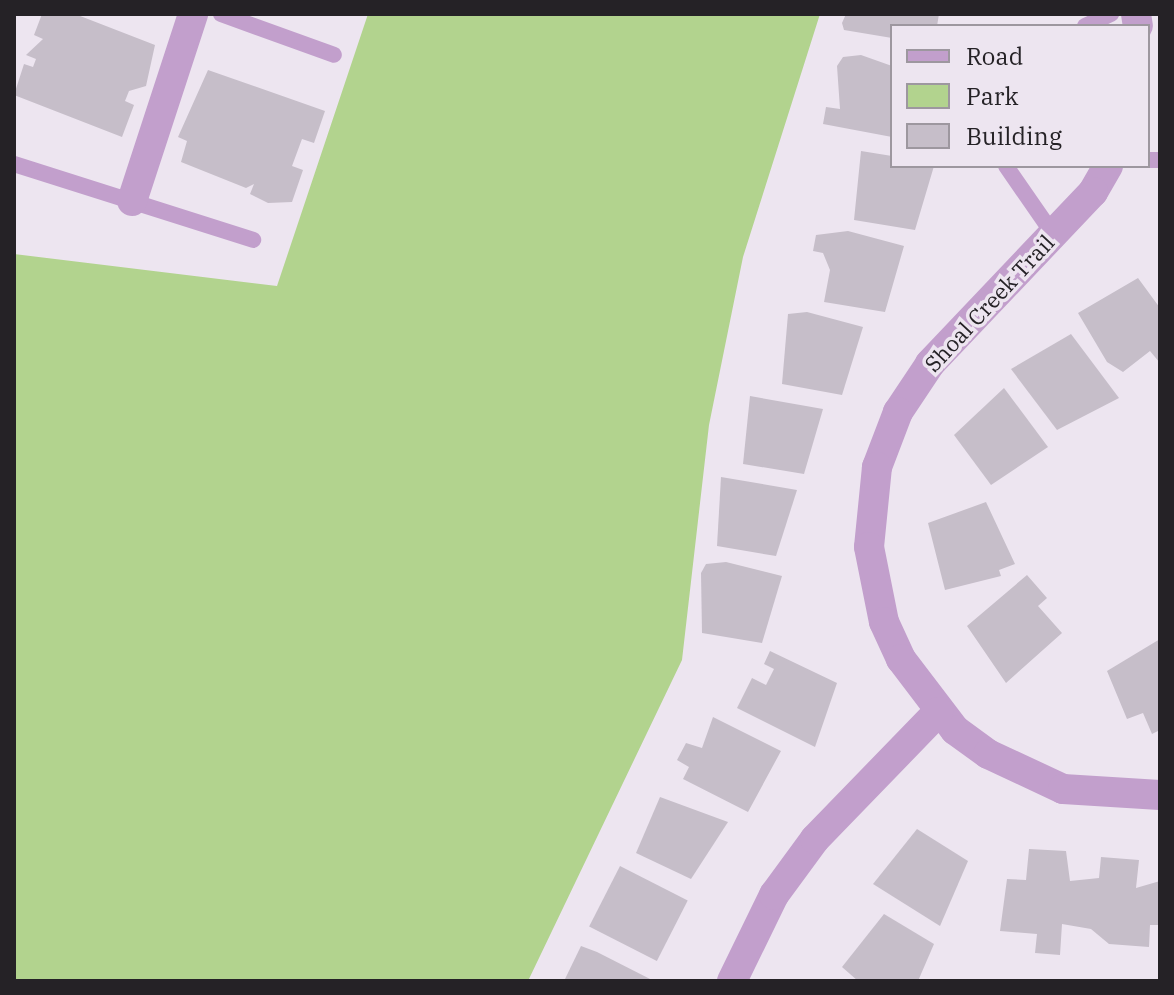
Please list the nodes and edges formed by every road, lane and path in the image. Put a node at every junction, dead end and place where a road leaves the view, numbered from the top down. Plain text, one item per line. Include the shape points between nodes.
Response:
1 (193, 14) edge
2 (221, 14) edge
3 (1111, 14) edge
4 (1089, 24) edge
5 (334, 55) dead end
6 (14, 164) edge
7 (1007, 168) edge
8 (1106, 168) edge
9 (132, 201) junction
10 (1053, 234) junction
11 (253, 240) dead end
12 (938, 712) junction
13 (1160, 795) edge
14 (732, 981) edge

1 - 9 street
2 - 5 lane
3 - 4 lane
6 - 9 lane
7 - 10 lane
8 - 10 street, Shoal Creek Trail
9 - 11 lane
10 - 12 street, Shoal Creek Trail via 930,364 898,412 877,467 871,573 901,659
12 - 13 street, Shoal Creek Trail via 988,754 1063,789
12 - 14 street via 815,839 774,895

